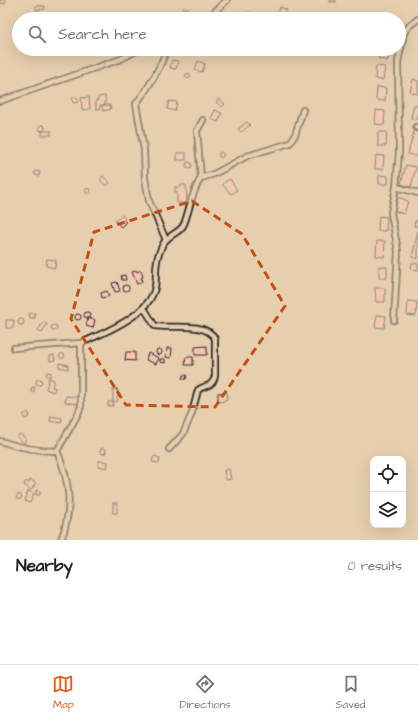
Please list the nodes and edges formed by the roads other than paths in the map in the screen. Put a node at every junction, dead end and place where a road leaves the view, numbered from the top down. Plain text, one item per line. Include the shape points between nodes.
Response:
1 (227, 0) edge
2 (214, 12) edge
3 (418, 19) edge
4 (406, 30) edge
5 (127, 56) edge
6 (164, 56) edge
7 (399, 56) edge
8 (0, 101) edge
9 (303, 110) dead end
10 (203, 120) dead end
11 (201, 178) junction
12 (396, 187) junction
13 (418, 187) edge
14 (417, 193) edge
15 (166, 240) junction
16 (144, 308) junction
17 (394, 320) dead end
18 (82, 343) junction
19 (14, 348) dead end
20 (0, 441) edge
21 (169, 449) dead end
22 (57, 451) junction
23 (61, 540) edge

1 - 2 street
3 - 4 street
5 - 8 street
6 - 15 street via 150,86 136,104 149,201
7 - 12 street via 399,152
9 - 11 street via 290,142 248,156
10 - 11 street via 197,131
11 - 15 street via 194,189 183,227
12 - 14 street
12 - 17 street via 391,213 398,251
13 - 14 street
15 - 16 street via 156,263 155,288
16 - 18 street via 112,329
16 - 21 street via 155,326 192,327 209,333 215,339 214,381 211,385 198,390 183,434
18 - 19 street
18 - 22 street via 81,406
20 - 22 street via 36,450
22 - 23 street via 68,484 69,506

